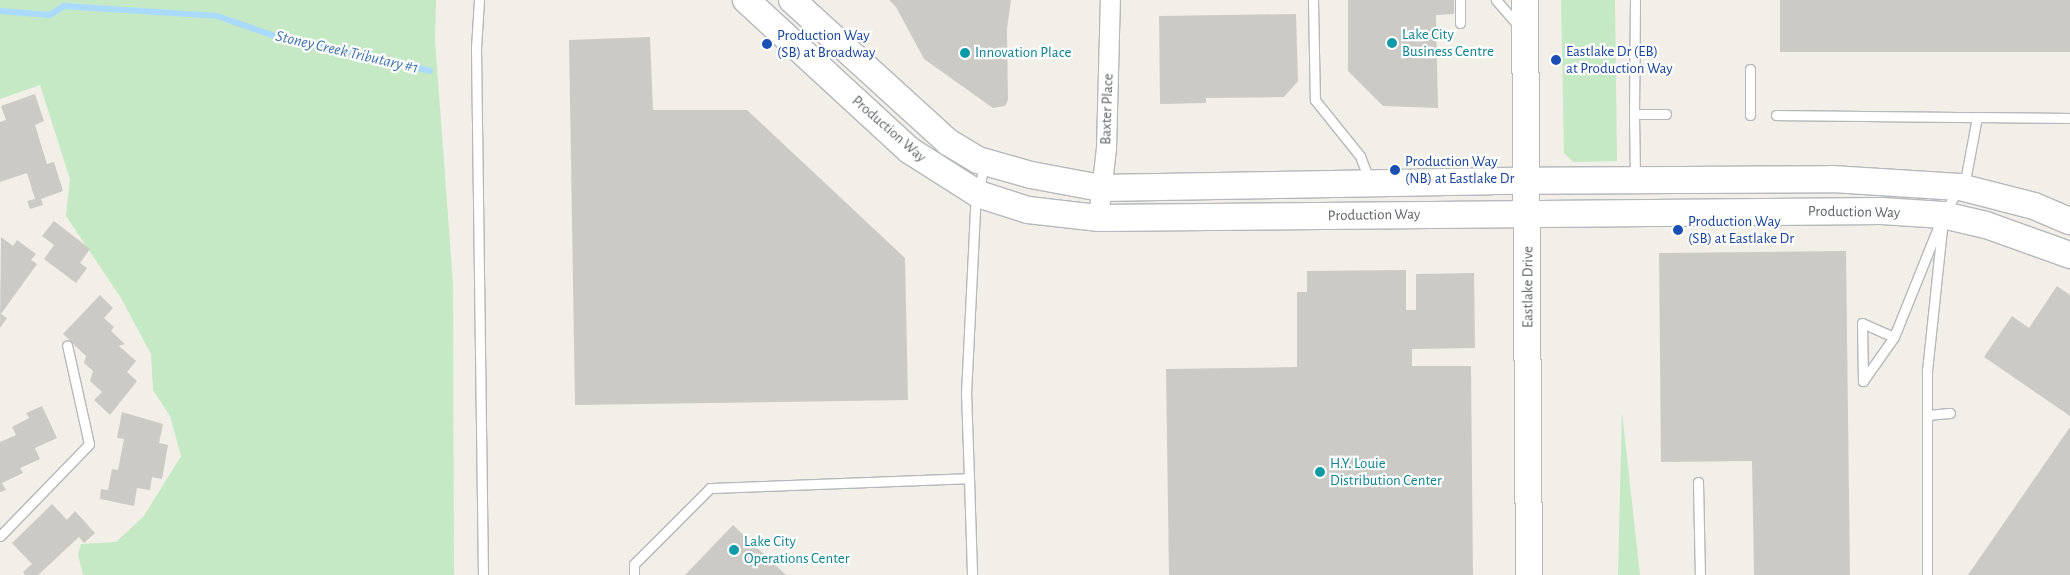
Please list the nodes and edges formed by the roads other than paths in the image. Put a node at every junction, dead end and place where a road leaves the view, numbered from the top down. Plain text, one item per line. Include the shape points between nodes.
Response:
1 (479, 0) edge
2 (746, 0) edge
3 (792, 0) edge
4 (1110, 0) edge
5 (1313, 0) edge
6 (1460, 0) edge
7 (1496, 0) edge
8 (1525, 0) edge
9 (1635, 0) edge
10 (1460, 23) dead end
11 (1526, 34) junction
12 (1750, 69) dead end
13 (1634, 114) junction
14 (1666, 114) dead end
15 (1750, 115) dead end
16 (1776, 115) dead end
17 (1977, 116) junction
18 (2070, 118) edge
19 (985, 162) junction
20 (1527, 181) junction
21 (1635, 181) junction
22 (1371, 185) junction
23 (1960, 187) junction
24 (1101, 188) junction
25 (978, 194) junction
26 (1527, 214) junction
27 (1943, 215) junction
28 (1098, 218) junction
29 (2070, 221) edge
30 (2070, 255) edge
31 (1894, 337) junction
32 (67, 345) dead end
33 (1950, 412) dead end
34 (1927, 415) junction
35 (969, 478) junction
36 (1698, 482) dead end
37 (0, 536) edge
38 (483, 575) edge
39 (634, 575) edge
40 (972, 575) edge
41 (1529, 575) edge
42 (1700, 575) edge
43 (1927, 575) edge

1 - 38 lane via 476,48
2 - 25 street, Production Way via 909,150
3 - 19 street, Production Way via 948,142
4 - 24 street, Baxter Place via 1106,148
5 - 22 lane via 1315,100 1360,156
6 - 10 lane
7 - 11 lane
8 - 11 street, Eastlake Drive
9 - 13 lane
11 - 20 street, Eastlake Drive
12 - 15 lane
13 - 14 lane
13 - 21 lane
16 - 17 lane
17 - 18 lane
17 - 23 lane via 1970,167
19 - 24 street, Production Way
19 - 25 lane
20 - 21 street, Production Way
20 - 22 street, Production Way
20 - 26 street, Eastlake Drive
21 - 23 street, Production Way via 1832,179
22 - 24 street, Production Way
23 - 27 lane
23 - 29 street, Production Way via 2034,206
24 - 28 street, Baxter Place
25 - 28 street, Production Way via 1028,210
25 - 35 lane via 966,394
26 - 27 street, Production Way via 1882,211
26 - 28 street, Production Way
26 - 41 street, Eastlake Drive
27 - 30 street, Production Way via 1986,225
27 - 31 lane
27 - 34 lane via 1927,371
31 - 31 lane via 1868,374 1863,381 1862,323
32 - 37 lane via 89,444
33 - 34 lane
34 - 43 lane
35 - 39 lane via 710,488 634,564
35 - 40 lane
36 - 42 lane

